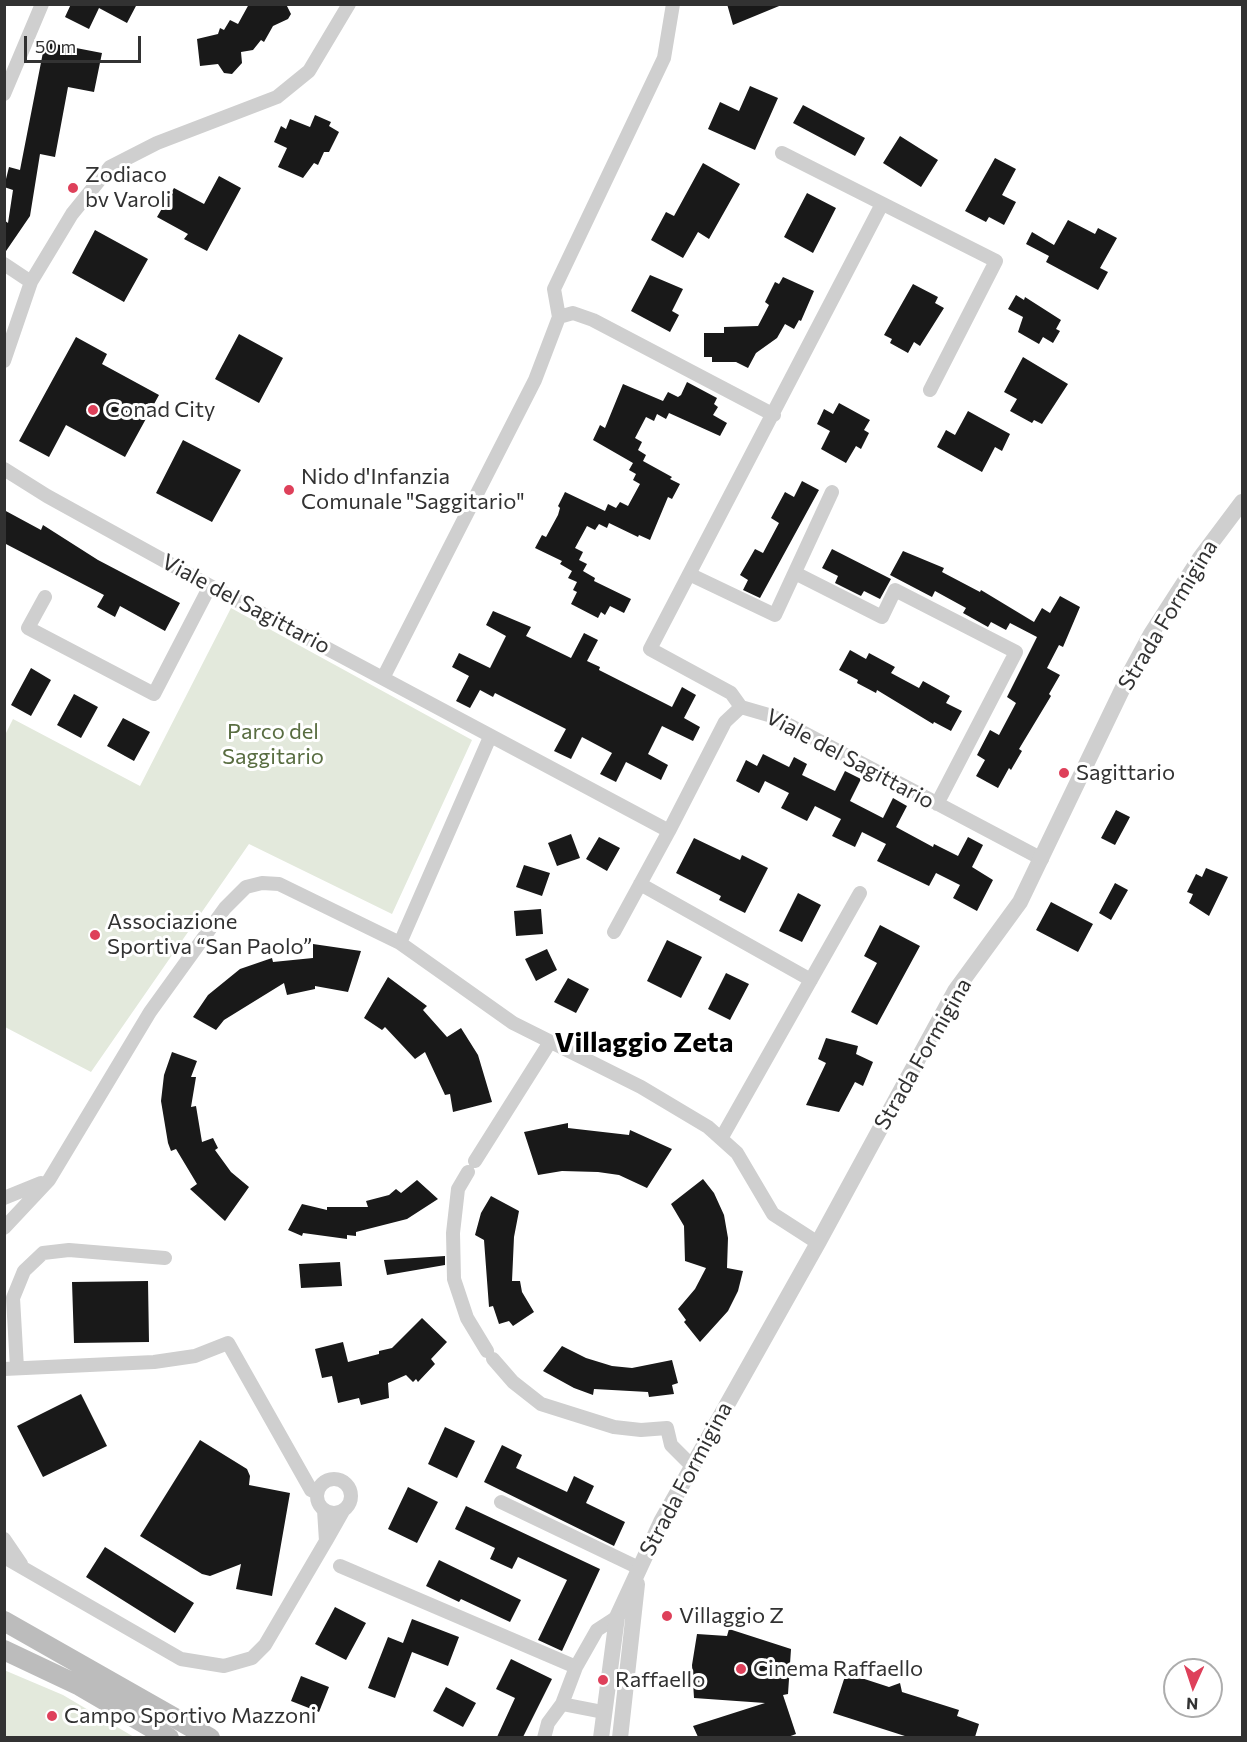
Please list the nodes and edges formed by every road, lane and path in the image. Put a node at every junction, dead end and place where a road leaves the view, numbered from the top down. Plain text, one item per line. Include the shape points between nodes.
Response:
1 (42, 4) edge
2 (349, 4) edge
3 (674, 4) edge
4 (4, 94) edge
5 (782, 153) dead end
6 (882, 204) junction
7 (4, 264) edge
8 (31, 282) junction
9 (560, 317) junction
10 (4, 361) edge
11 (930, 390) dead end
12 (774, 415) junction
13 (4, 469) edge
14 (832, 492) dead end
15 (1242, 502) edge
16 (795, 573) junction
17 (689, 574) junction
18 (210, 586) junction
19 (45, 597) dead end
20 (383, 678) junction
21 (741, 707) junction
22 (490, 737) junction
23 (937, 804) junction
24 (669, 831) junction
25 (1042, 859) junction
26 (640, 884) junction
27 (860, 893) dead end
28 (614, 932) dead end
29 (400, 943) junction
30 (811, 980) junction
31 (550, 1042) junction
32 (722, 1137) junction
33 (49, 1180) junction
34 (4, 1198) edge
35 (4, 1228) edge
36 (818, 1243) junction
37 (165, 1258) dead end
38 (11, 1369) edge
39 (691, 1465) junction
40 (317, 1493) junction
41 (501, 1502) dead end
42 (324, 1510) junction
43 (343, 1511) junction
44 (4, 1539) edge
45 (326, 1541) junction
46 (4, 1557) edge
47 (22, 1566) junction
48 (340, 1566) dead end
49 (639, 1568) junction
50 (625, 1617) junction
51 (4, 1621) edge
52 (4, 1650) edge
53 (576, 1667) junction
54 (562, 1704) junction
55 (603, 1712) junction
56 (168, 1737) edge
57 (210, 1737) edge
58 (544, 1737) edge
59 (600, 1737) edge
60 (620, 1737) edge

1 - 4 street
2 - 8 street via 309,71 277,97 157,143 110,167 72,214
3 - 9 street via 664,58 554,289
5 - 6 street
6 - 11 street via 996,261
6 - 12 street
7 - 8 street
8 - 10 street
9 - 12 street via 584,315
9 - 20 street via 535,380
12 - 17 street
13 - 18 street, Viale del Sagittario
14 - 16 street
15 - 25 street, Strada Formigina via 1151,634
16 - 17 street via 775,615
16 - 23 street via 882,617 895,590 1016,652
17 - 21 street via 650,649 731,693
18 - 19 street via 154,694 28,628
18 - 20 street, Viale del Sagittario
20 - 22 street, Viale del Sagittario
21 - 23 street, Viale del Sagittario via 772,716
21 - 24 street, Viale del Sagittario via 725,722
22 - 24 street, Viale del Sagittario
22 - 29 street
23 - 25 street, Viale del Sagittario
24 - 26 street
25 - 36 street, Strada Formigina via 1020,902 955,991
26 - 28 street
26 - 30 street
27 - 30 street
29 - 31 street via 513,1023
29 - 33 street via 279,884 246,887 225,908 150,1012
30 - 32 street
31 - 32 street via 641,1087
31 - 39 street via 458,1189 453,1233 454,1278 467,1318 513,1382 541,1404 614,1427 666,1428 671,1445
32 - 36 street via 745,1165 773,1214
33 - 34 street
33 - 35 street
36 - 39 street, Strada Formigina
37 - 38 street via 69,1250 43,1252 24,1271 13,1298
38 - 40 street via 154,1362 195,1356 228,1343 311,1490
39 - 49 street, Strada Formigina
40 - 42 street
40 - 43 street via 330,1479 344,1482 351,1493
41 - 49 street
42 - 43 street
42 - 45 street
43 - 45 street
44 - 47 street
45 - 47 street via 265,1645 252,1658 235,1665 181,1659
46 - 47 street
48 - 53 street
49 - 50 street, Strada Formigina
50 - 53 street, Strada Formigina via 597,1630
50 - 55 street, Strada Formigina
50 - 60 street, Strada Formigina
51 - 57 main road
52 - 56 main road via 80,1686
53 - 54 street, Strada Formigina
54 - 55 street
54 - 58 street, Strada Formigina via 548,1723
55 - 59 street, Strada Formigina

